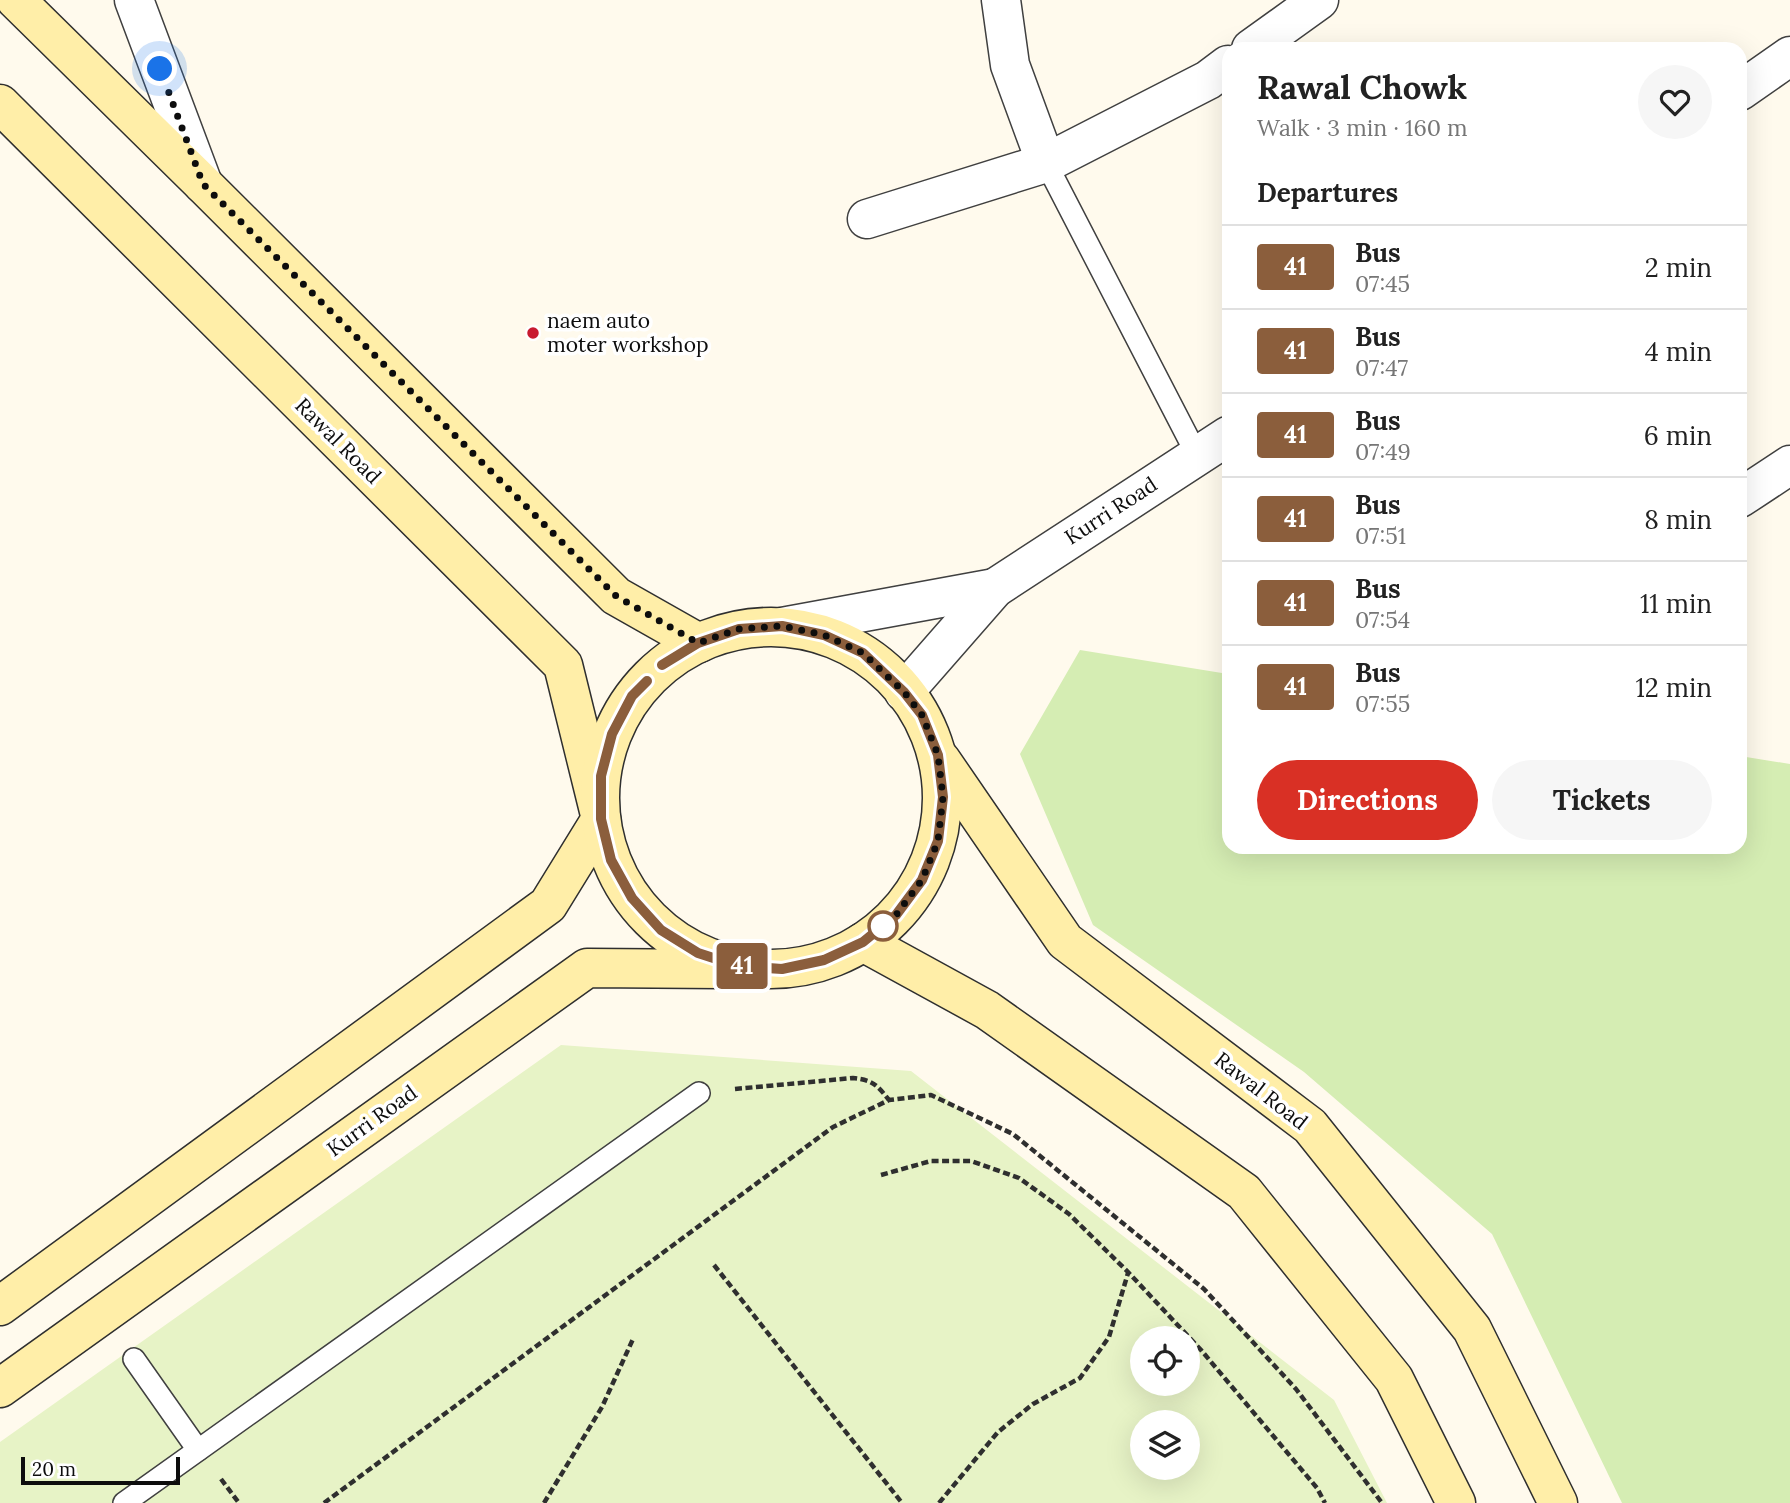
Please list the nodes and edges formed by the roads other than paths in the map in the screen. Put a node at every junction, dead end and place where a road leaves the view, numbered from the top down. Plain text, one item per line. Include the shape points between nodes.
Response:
1 (16, 0) edge
2 (134, 0) edge
3 (1001, 0) edge
4 (1319, 0) edge
5 (1261, 42) edge
6 (1789, 58) edge
7 (1222, 70) edge
8 (1747, 85) edge
9 (0, 104) edge
10 (1046, 163) junction
11 (203, 184) junction
12 (867, 219) dead end
13 (1213, 445) edge
14 (1790, 465) edge
15 (1747, 493) edge
16 (995, 588) junction
17 (782, 626) junction
18 (698, 643) junction
19 (904, 692) junction
20 (938, 755) junction
21 (601, 819) junction
22 (863, 942) junction
23 (782, 969) junction
24 (699, 1093) road end
25 (0, 1306) edge
26 (134, 1359) dead end
27 (0, 1388) edge
28 (198, 1450) junction
29 (124, 1503) edge
30 (1456, 1503) edge
31 (1558, 1503) edge

1 - 11 main road
2 - 11 street
3 - 10 street via 1010,65
4 - 5 street
6 - 8 street
7 - 10 street
9 - 21 main road, Rawal Road via 563,665
10 - 12 street
10 - 13 lane
11 - 18 main road via 616,596
13 - 16 street, Kurri Road
14 - 15 street
16 - 17 street
16 - 19 street
17 - 18 main road via 739,629
17 - 19 main road via 824,635 863,653
18 - 21 main road via 662,665 632,696 612,734 601,776
19 - 20 main road via 922,715
20 - 22 main road via 943,797 938,841 922,880 896,915
20 - 31 main road, Rawal Road via 1065,941 1310,1126 1472,1329
21 - 23 main road via 616,870 632,898 661,930 698,953 738,966
21 - 25 main road via 548,905
22 - 23 main road via 824,960
22 - 30 main road via 987,1010 1244,1192 1394,1379
23 - 27 main road, Kurri Road via 587,968
24 - 28 lane
26 - 28 lane
28 - 29 lane

